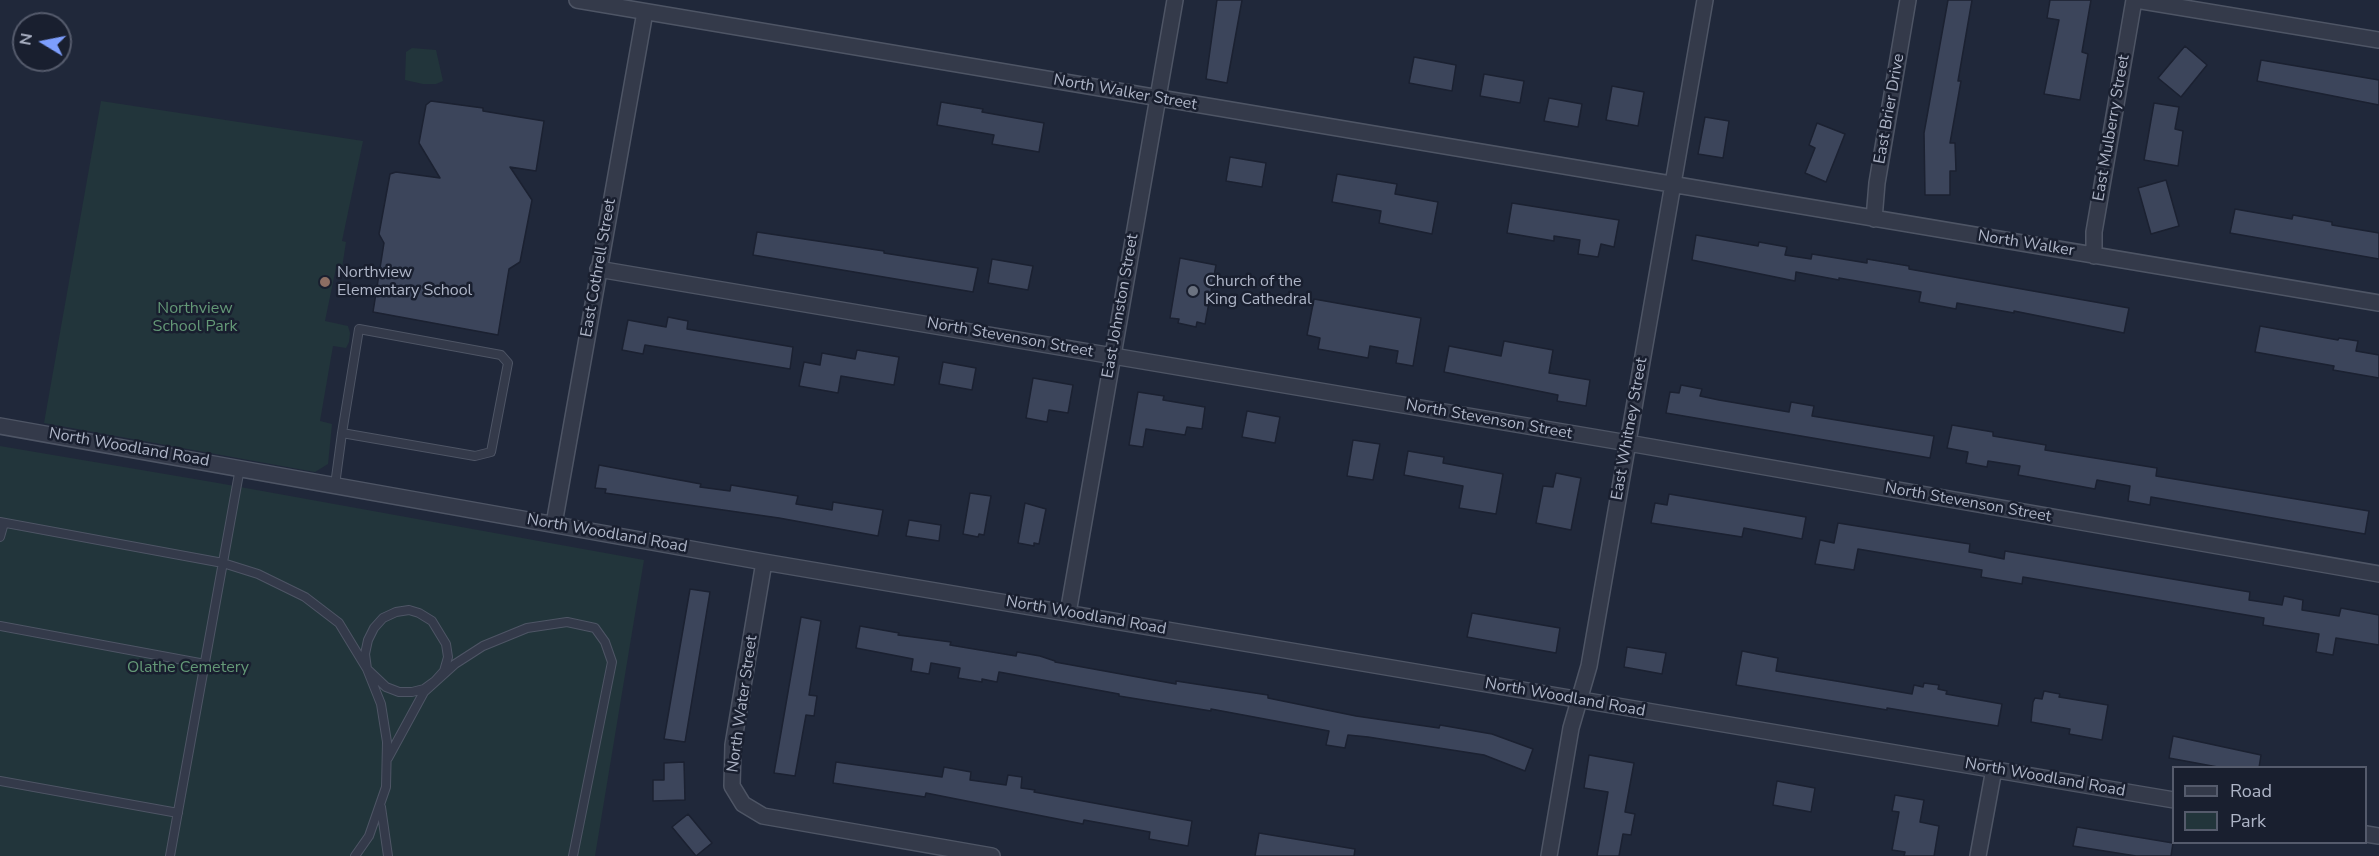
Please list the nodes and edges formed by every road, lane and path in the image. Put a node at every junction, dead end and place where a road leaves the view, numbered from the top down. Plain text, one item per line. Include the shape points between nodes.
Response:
1 (577, 0) edge
2 (1175, 0) edge
3 (1705, 0) edge
4 (1908, 0) edge
5 (2135, 0) edge
6 (645, 12) junction
7 (2379, 40) edge
8 (1158, 98) junction
9 (1673, 185) junction
10 (1874, 219) junction
11 (2094, 256) junction
12 (598, 269) junction
13 (2379, 303) edge
14 (1113, 356) junction
15 (0, 426) edge
16 (342, 433) junction
17 (1628, 443) junction
18 (240, 468) junction
19 (335, 485) junction
20 (2, 523) edge
21 (554, 524) junction
22 (0, 537) edge
23 (764, 562) junction
24 (223, 563) junction
25 (2379, 574) edge
26 (1068, 613) junction
27 (0, 626) edge
28 (205, 664) junction
29 (368, 669) junction
30 (435, 681) junction
31 (1580, 700) junction
32 (388, 758) junction
33 (1994, 769) junction
34 (0, 781) edge
35 (2172, 800) edge
36 (380, 803) junction
37 (178, 813) junction
38 (170, 856) edge
39 (355, 856) edge
40 (388, 856) edge
41 (573, 856) edge
42 (992, 856) edge
43 (1550, 856) edge
44 (1978, 856) edge

1 - 6 street, North Walker Street
2 - 8 street, East Johnston Street
3 - 9 street, East Whitney Street
4 - 10 street, East Brier Drive
5 - 7 street
5 - 11 street, East Mulberry Street via 2094,232
6 - 8 street, North Walker Street
6 - 12 street, East Cothrell Street
8 - 9 street, North Walker Street
8 - 14 street, East Johnston Street
9 - 10 street, North Walker
9 - 17 street, East Whitney Street
10 - 11 street, North Walker
11 - 13 street, North Walker
12 - 14 street, North Stevenson Street
12 - 21 street, East Cothrell Street
14 - 17 street, North Stevenson Street
14 - 26 street, East Johnston Street
15 - 18 street, North Woodland Road
16 - 16 lane via 359,329 501,355 508,363 491,452 475,456
16 - 19 lane
17 - 25 street, North Stevenson Street
17 - 31 street, East Whitney Street
18 - 19 street, North Woodland Road
18 - 24 lane
19 - 21 street, North Woodland Road
20 - 22 lane
20 - 24 lane
21 - 23 street, North Woodland Road
23 - 26 street, North Woodland Road
23 - 42 street, North Water Street via 734,745 732,786 743,804 763,816
24 - 28 lane
24 - 29 lane via 258,574 305,597 339,623
26 - 31 street, North Woodland Road
27 - 28 lane
28 - 37 lane
29 - 30 lane via 386,687 399,692 412,693
29 - 30 lane via 365,654 374,628 383,618 409,610 432,621 446,644 444,671
29 - 32 lane via 381,704
30 - 32 lane via 424,692
30 - 41 lane via 483,646 527,628 567,622 595,628 612,662
31 - 33 street, North Woodland Road
31 - 43 street, East Whitney Street via 1571,728
32 - 36 lane via 386,787
33 - 35 street, North Woodland Road
33 - 44 street
34 - 37 lane
36 - 39 lane via 369,836
36 - 40 lane
37 - 38 lane

